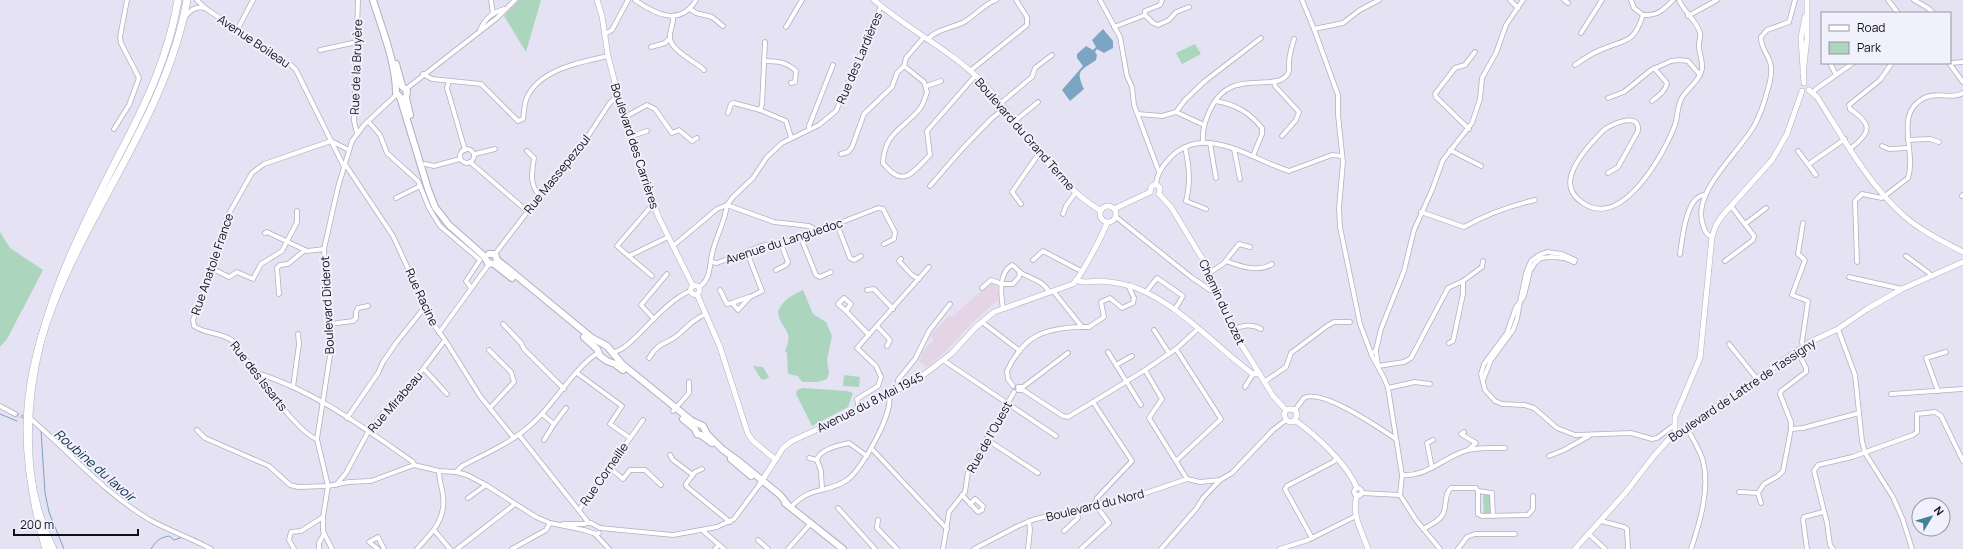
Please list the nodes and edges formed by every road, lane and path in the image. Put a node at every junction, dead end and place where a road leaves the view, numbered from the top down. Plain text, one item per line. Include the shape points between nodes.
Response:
1 (127, 0) edge
2 (178, 0) edge
3 (187, 0) edge
4 (197, 0) edge
5 (253, 0) edge
6 (358, 0) edge
7 (373, 0) edge
8 (377, 0) edge
9 (491, 0) edge
10 (515, 0) edge
11 (597, 0) edge
12 (628, 0) edge
13 (635, 0) edge
14 (696, 0) edge
15 (802, 0) edge
16 (874, 0) edge
17 (996, 0) edge
18 (1016, 0) edge
19 (1100, 0) edge
20 (1162, 0) edge
21 (1302, 0) edge
22 (1379, 0) edge
23 (1510, 0) edge
24 (1523, 0) edge
25 (1564, 0) edge
26 (1602, 0) edge
27 (1631, 0) edge
28 (1673, 0) edge
29 (1679, 0) edge
30 (1717, 0) edge
31 (1795, 0) edge
32 (1807, 0) edge
33 (1888, 0) edge
34 (1914, 0) edge
35 (1568, 3) dead end
36 (881, 6) junction
37 (1189, 7) dead end
38 (205, 8) junction
39 (506, 8) junction
40 (690, 8) junction
41 (1518, 8) junction
42 (1897, 12) edge
43 (1932, 12) edge
44 (493, 14) junction
45 (1145, 15) junction
46 (1643, 15) junction
47 (673, 16) junction
48 (1688, 16) junction
49 (184, 18) junction
50 (614, 24) junction
51 (723, 26) dead end
52 (604, 27) junction
53 (786, 27) dead end
54 (1114, 27) junction
55 (1314, 29) junction
56 (238, 30) junction
57 (480, 30) junction
58 (1581, 33) dead end
59 (605, 34) junction
60 (670, 38) junction
61 (926, 38) junction
62 (1261, 38) dead end
63 (1294, 39) dead end
64 (357, 42) junction
65 (765, 42) dead end
66 (651, 47) dead end
67 (320, 50) dead end
68 (1475, 52) dead end
69 (1052, 55) dead end
70 (608, 56) junction
71 (765, 61) junction
72 (1963, 62) edge
73 (1951, 63) edge
74 (1831, 64) edge
75 (1852, 64) edge
76 (1891, 64) edge
77 (1950, 64) edge
78 (833, 65) dead end
79 (1575, 65) dead end
80 (904, 66) junction
81 (1654, 68) junction
82 (704, 70) dead end
83 (970, 71) junction
84 (423, 74) junction
85 (1700, 75) junction
86 (1836, 75) junction
87 (975, 76) junction
88 (449, 81) junction
89 (941, 81) dead end
90 (1274, 81) junction
91 (1963, 82) edge
92 (792, 83) dead end
93 (1804, 83) junction
94 (927, 86) junction
95 (401, 91) junction
96 (1802, 91) junction
97 (1811, 91) junction
98 (1963, 93) edge
99 (620, 97) junction
100 (1608, 98) dead end
101 (1215, 101) junction
102 (1652, 101) dead end
103 (1038, 102) dead end
104 (1003, 106) junction
105 (760, 110) junction
106 (1176, 112) junction
107 (728, 114) dead end
108 (1138, 114) junction
109 (626, 116) junction
110 (368, 121) junction
111 (1015, 121) junction
112 (1204, 125) junction
113 (114, 129) dead end
114 (809, 129) junction
115 (1469, 129) junction
116 (647, 131) dead end
117 (357, 133) junction
118 (632, 136) junction
119 (1282, 136) dead end
120 (791, 137) junction
121 (697, 138) dead end
122 (1845, 139) junction
123 (1908, 140) junction
124 (331, 141) junction
125 (352, 141) junction
126 (1939, 142) dead end
127 (1203, 143) junction
128 (1210, 143) junction
129 (341, 146) junction
130 (1882, 146) dead end
131 (1185, 148) junction
132 (1851, 148) junction
133 (1908, 148) junction
134 (495, 149) dead end
135 (1234, 149) junction
136 (349, 150) junction
137 (465, 150) junction
138 (1450, 150) junction
139 (1798, 150) dead end
140 (527, 151) dead end
141 (337, 152) junction
142 (1040, 152) junction
143 (475, 154) junction
144 (841, 154) dead end
145 (1253, 156) junction
146 (1342, 156) junction
147 (460, 159) junction
148 (470, 162) junction
149 (425, 164) junction
150 (1808, 164) junction
151 (1481, 166) dead end
152 (344, 167) junction
153 (350, 172) junction
154 (1159, 172) junction
155 (1608, 173) dead end
156 (1816, 175) dead end
157 (1216, 178) dead end
158 (1240, 179) dead end
159 (1156, 184) junction
160 (420, 186) junction
161 (930, 186) dead end
162 (1076, 192) junction
163 (1150, 192) junction
164 (1159, 194) junction
165 (539, 195) junction
166 (1705, 195) junction
167 (1885, 196) junction
168 (396, 198) dead end
169 (1535, 200) dead end
170 (653, 204) junction
171 (1021, 204) dead end
172 (727, 205) junction
173 (1731, 206) junction
174 (1766, 208) dead end
175 (1114, 209) junction
176 (1206, 209) dead end
177 (296, 211) dead end
178 (527, 211) junction
179 (1101, 211) junction
180 (1421, 212) junction
181 (1063, 214) dead end
182 (1116, 217) junction
183 (1107, 222) junction
184 (1803, 222) dead end
185 (837, 224) junction
186 (1745, 224) junction
187 (816, 232) junction
188 (265, 233) dead end
189 (668, 237) junction
190 (1712, 237) junction
191 (801, 238) junction
192 (287, 240) junction
193 (780, 242) junction
194 (884, 244) dead end
195 (673, 246) junction
196 (1250, 247) dead end
197 (324, 249) junction
198 (305, 250) junction
199 (747, 252) junction
200 (1963, 252) edge
201 (1680, 254) dead end
202 (629, 256) junction
203 (861, 256) dead end
204 (1906, 256) dead end
205 (492, 259) junction
206 (901, 259) dead end
207 (1033, 260) dead end
208 (1226, 261) junction
209 (1483, 261) dead end
210 (1725, 261) dead end
211 (711, 262) junction
212 (1857, 262) dead end
213 (1963, 262) edge
214 (1272, 264) dead end
215 (929, 267) dead end
216 (211, 268) junction
217 (776, 270) dead end
218 (1082, 271) junction
219 (831, 272) dead end
220 (1020, 272) junction
221 (1209, 273) junction
222 (667, 274) dead end
223 (652, 276) dead end
224 (1931, 276) junction
225 (1849, 277) dead end
226 (919, 279) junction
227 (1076, 280) junction
228 (1463, 281) junction
229 (1002, 284) junction
230 (1128, 285) junction
231 (471, 288) junction
232 (694, 288) junction
233 (982, 288) dead end
234 (1902, 289) junction
235 (720, 290) dead end
236 (867, 290) dead end
237 (1052, 292) junction
238 (1146, 292) junction
239 (1218, 292) junction
240 (279, 294) dead end
241 (750, 297) junction
242 (1520, 302) junction
243 (732, 303) junction
244 (950, 304) dead end
245 (368, 306) dead end
246 (424, 308) junction
247 (893, 309) junction
248 (1003, 309) junction
249 (1175, 310) junction
250 (846, 311) dead end
251 (706, 314) junction
252 (654, 319) junction
253 (982, 322) junction
254 (1350, 322) dead end
255 (330, 324) junction
256 (503, 324) dead end
257 (194, 326) joint
258 (876, 326) junction
259 (1082, 327) junction
260 (1199, 328) junction
261 (1233, 329) junction
262 (1261, 329) dead end
263 (1838, 329) junction
264 (1154, 330) dead end
265 (439, 333) junction
266 (298, 334) dead end
267 (869, 334) junction
268 (445, 340) junction
269 (1449, 343) dead end
270 (602, 344) junction
271 (1729, 344) dead end
272 (887, 346) dead end
273 (1803, 346) junction
274 (1176, 349) junction
275 (489, 350) dead end
276 (1376, 350) junction
277 (1798, 350) junction
278 (597, 351) junction
279 (1020, 351) junction
280 (1108, 352) dead end
281 (1946, 352) dead end
282 (1068, 353) dead end
283 (1169, 353) junction
284 (1372, 354) junction
285 (1132, 356) dead end
286 (614, 358) junction
287 (649, 358) dead end
288 (943, 360) junction
289 (1252, 362) junction
290 (1241, 363) junction
291 (1116, 365) junction
292 (1378, 366) junction
293 (424, 369) junction
294 (1145, 370) junction
295 (257, 373) junction
296 (577, 373) junction
297 (1256, 373) junction
298 (1757, 379) junction
299 (689, 382) dead end
300 (1126, 382) junction
301 (1264, 382) junction
302 (1430, 384) dead end
303 (292, 387) junction
304 (1245, 387) dead end
305 (1388, 388) junction
306 (564, 389) junction
307 (899, 389) junction
308 (1963, 389) edge
309 (1017, 390) junction
310 (1938, 391) junction
311 (447, 394) dead end
312 (889, 394) junction
313 (1891, 394) dead end
314 (323, 402) junction
315 (1093, 402) junction
316 (1007, 403) junction
317 (1141, 405) dead end
318 (0, 406) edge
319 (490, 408) junction
320 (566, 408) dead end
321 (674, 410) junction
322 (859, 410) junction
323 (1286, 410) junction
324 (1295, 410) junction
325 (1859, 413) junction
326 (15, 414) tunnel mouth
327 (542, 414) junction
328 (347, 418) junction
329 (32, 420) tunnel mouth
330 (643, 420) dead end
331 (1286, 420) junction
332 (1295, 420) junction
333 (554, 424) junction
334 (1673, 426) junction
335 (1686, 427) junction
336 (1791, 429) junction
337 (197, 430) dead end
338 (368, 432) junction
339 (1464, 432) dead end
340 (519, 435) junction
341 (1674, 435) junction
342 (1056, 436) dead end
343 (1590, 436) junction
344 (514, 438) junction
345 (630, 438) junction
346 (317, 439) junction
347 (986, 439) junction
348 (1396, 439) junction
349 (544, 440) dead end
350 (1433, 440) dead end
351 (1505, 448) dead end
352 (872, 449) junction
353 (1469, 450) junction
354 (1865, 453) junction
355 (670, 455) dead end
356 (867, 456) junction
357 (1549, 456) dead end
358 (809, 458) dead end
359 (1336, 458) junction
360 (776, 460) junction
361 (817, 460) junction
362 (1176, 461) junction
363 (1963, 461) edge
364 (414, 465) junction
365 (609, 467) junction
366 (1432, 468) junction
367 (702, 470) dead end
368 (439, 471) junction
369 (456, 472) junction
370 (1038, 473) dead end
371 (692, 475) junction
372 (1402, 475) junction
373 (1187, 479) junction
374 (1220, 480) junction
375 (761, 482) junction
376 (336, 485) junction
377 (486, 485) junction
378 (662, 485) dead end
379 (328, 486) junction
380 (1357, 488) joint
381 (822, 489) junction
382 (1478, 491) junction
383 (1739, 492) dead end
384 (1758, 493) junction
385 (1359, 494) junction
386 (962, 496) junction
387 (1400, 496) junction
388 (1532, 496) dead end
389 (468, 498) dead end
390 (1761, 502) dead end
391 (516, 504) junction
392 (970, 504) dead end
393 (1095, 504) junction
394 (790, 506) junction
395 (838, 508) dead end
396 (1076, 509) junction
397 (579, 510) junction
398 (1823, 512) junction
399 (1356, 516) junction
400 (1492, 516) junction
401 (322, 517) junction
402 (878, 520) dead end
403 (1602, 520) junction
404 (1029, 521) junction
405 (730, 522) junction
406 (550, 523) junction
407 (586, 523) junction
408 (811, 523) junction
409 (560, 524) junction
410 (946, 529) junction
411 (1423, 529) junction
412 (434, 530) junction
413 (702, 530) junction
414 (586, 531) junction
415 (1064, 531) dead end
416 (598, 532) junction
417 (324, 534) junction
418 (1515, 534) dead end
419 (1590, 535) junction
420 (1312, 538) junction
421 (758, 540) dead end
422 (719, 545) junction
423 (1831, 548) edge
424 (46, 549) edge
425 (53, 549) edge
426 (211, 549) edge
427 (294, 549) edge
428 (319, 549) edge
429 (332, 549) edge
430 (378, 549) edge
431 (384, 549) edge
432 (417, 549) edge
433 (450, 549) edge
434 (458, 549) edge
435 (512, 549) edge
436 (609, 549) edge
437 (715, 549) edge
438 (724, 549) edge
439 (768, 549) edge
440 (788, 549) edge
441 (841, 549) edge
442 (875, 549) edge
443 (897, 549) edge
444 (942, 549) edge
445 (974, 549) edge
446 (1028, 549) edge
447 (1081, 549) edge
448 (1161, 549) edge
449 (1280, 549) edge
450 (1368, 549) edge
451 (1440, 549) edge
452 (1458, 549) edge
453 (1575, 549) edge
454 (1605, 549) edge
455 (1628, 549) edge
456 (1691, 549) edge
457 (1807, 549) edge
458 (1912, 549) edge

1 - 113 street via 120,37 139,78 128,105
2 - 424 main road via 173,27 150,92 57,276 31,349 22,402 21,451 31,509
3 - 49 main road
4 - 38 street, Avenue Boileau
5 - 56 street
6 - 64 street, Rue de la Bruyère
7 - 95 main road
8 - 95 main road
9 - 44 street
10 - 39 street
11 - 52 street, Boulevard des Carrières
12 - 50 street
13 - 47 street via 652,11
14 - 40 street
15 - 53 street
16 - 36 street, Boulevard du Grand Terme
17 - 61 street via 966,20
18 - 83 street via 1027,17 1027,25
19 - 54 street
20 - 45 street via 1160,5 1145,11
21 - 55 street
22 - 55 street via 1343,22
23 - 41 street
24 - 41 street
25 - 35 street
26 - 58 street
27 - 46 street via 1634,8
28 - 46 street via 1661,12
29 - 48 street
30 - 48 street
31 - 166 street via 1789,22 1764,32 1761,37 1772,72 1760,114 1754,127
32 - 93 street
33 - 42 street
34 - 43 street
36 - 61 street, Boulevard du Grand Terme
36 - 114 street, Rue des Lardières via 841,103 831,116
37 - 45 street via 1176,12 1158,25
38 - 49 street, Avenue Boileau via 192,9
38 - 56 street, Avenue Boileau
39 - 44 street
39 - 57 street
40 - 47 street
40 - 51 street via 696,13 712,17
41 - 115 street via 1506,25 1496,53 1482,78 1477,112
44 - 57 street via 482,24
45 - 54 street
46 - 79 street via 1636,33 1628,40 1602,49
47 - 60 street
48 - 85 street via 1699,33 1702,65
49 - 425 main road via 176,46 155,98 58,290 36,357 28,400 27,445 37,504
50 - 52 street
50 - 59 street via 612,30
52 - 59 street, Boulevard des Carrières
54 - 108 street via 1120,37 1126,76 1132,87
55 - 146 street via 1338,95
56 - 124 street, Avenue Boileau via 296,70
57 - 84 street, Boulevard Diderot
59 - 70 street, Boulevard des Carrières
60 - 66 street via 665,43
60 - 82 street via 678,50
61 - 80 street via 906,58
61 - 83 street, Boulevard du Grand Terme
62 - 106 street via 1200,85
63 - 90 street via 1289,72 1284,78
64 - 67 street
64 - 117 street, Rue de la Bruyère via 354,121
65 - 71 street
68 - 115 street via 1465,65 1455,68 1435,94
69 - 104 street via 1035,68 1032,77
70 - 88 street via 567,65 542,80 531,90 523,119 518,121 481,84
70 - 99 street, Boulevard des Carrières
71 - 92 street via 780,61 793,68 797,79
71 - 105 street
72 - 73 street
74 - 86 street via 1830,66
75 - 86 street
76 - 132 street via 1880,80 1849,105 1850,109 1861,116 1867,124 1867,129
77 - 91 street
78 - 114 street
80 - 94 street
80 - 144 street via 897,73 892,88 864,114 852,148
81 - 85 street via 1671,61 1683,60 1689,62
81 - 100 street via 1624,92
81 - 102 street via 1667,83
83 - 87 street, Boulevard du Grand Terme
84 - 88 street via 432,79
84 - 95 street, Boulevard Diderot
85 - 155 street via 1683,96 1671,132 1648,176 1614,206 1594,208 1582,203 1573,191 1571,176 1577,160 1607,128 1624,120 1635,122 1638,131 1618,167
86 - 97 street
87 - 94 street via 927,130 930,155 910,175 901,178 888,170 883,158 891,137 922,107
87 - 104 street, Boulevard du Grand Terme
88 - 137 street via 447,88
89 - 94 street
90 - 101 street via 1238,84 1229,88
90 - 119 street via 1275,86 1299,112 1296,120
93 - 96 street via 1800,87
93 - 97 street via 1809,85
95 - 110 street, Boulevard Diderot
95 - 149 main road
95 - 205 main road via 428,189 436,207 449,225
96 - 97 street
96 - 173 street via 1779,148 1763,172
97 - 122 street
98 - 123 street via 1956,96 1934,94 1920,100 1908,117
99 - 109 street, Boulevard des Carrières
99 - 165 street, Rue Massepezoul via 609,104 577,153
101 - 112 street
101 - 145 street via 1246,111 1262,128
103 - 111 street
104 - 111 street, Boulevard du Grand Terme
104 - 161 street
105 - 107 street via 734,103 731,104
105 - 120 street via 786,121
106 - 108 street via 1162,116
106 - 112 street
108 - 154 street
109 - 118 street, Boulevard des Carrières
109 - 121 street via 647,104 655,108 672,133 679,130 692,141
110 - 117 street, Boulevard Diderot
110 - 160 street via 380,135 387,153 418,181
111 - 142 street, Boulevard du Grand Terme
112 - 127 street
114 - 120 street, Rue des Lardières
115 - 138 street
116 - 118 street
117 - 125 street, Boulevard Diderot
118 - 170 street, Boulevard des Carrières
120 - 172 street, Rue des Lardières via 767,157 753,178
122 - 132 street
122 - 150 street
123 - 126 street via 1930,139
123 - 133 street
124 - 129 street
124 - 141 street, Avenue Boileau
124 - 216 street, Rue Anatole France via 264,164 252,173 227,217
125 - 129 street
125 - 136 street, Boulevard Diderot
127 - 128 street
127 - 131 street
128 - 135 street
128 - 157 street
129 - 136 street
130 - 133 street via 1889,149
131 - 154 street via 1173,155
131 - 176 street via 1190,186 1186,201
132 - 167 street
133 - 167 street via 1908,178
134 - 143 street
135 - 145 street
135 - 158 street
136 - 141 street via 345,153
136 - 152 street, Boulevard Diderot
137 - 143 street via 472,150
137 - 147 street via 460,154
138 - 151 street
138 - 180 street via 1443,160
139 - 150 street
140 - 165 street via 534,158 531,179
141 - 152 street, Rue Racine
142 - 162 street, Boulevard du Grand Terme
142 - 171 street via 1013,189 1014,196
143 - 148 street
145 - 146 street via 1289,171 1332,155
146 - 284 street via 1340,227 1358,316
147 - 148 street via 464,163
147 - 149 street via 434,166
148 - 178 street
149 - 205 main road via 433,193 443,212
150 - 156 street
152 - 153 street, Rue Racine
152 - 153 street
152 - 197 street, Boulevard Diderot
153 - 246 street, Rue Racine via 393,236
154 - 159 street
159 - 163 street via 1151,186
159 - 164 street via 1160,188
160 - 168 street
160 - 231 street via 440,226 480,260 466,281
162 - 179 street, Boulevard du Grand Terme
162 - 181 street
163 - 164 street
163 - 175 street
164 - 221 street, Chemin du Lozet via 1171,206
165 - 178 street, Rue Massepezoul
166 - 190 street via 1701,220 1706,233
166 - 201 street via 1698,198 1688,213
167 - 200 street via 1914,224
167 - 212 street via 1880,198 1862,194 1855,200
169 - 180 street via 1489,213 1464,227
170 - 189 street, Boulevard des Carrières
170 - 202 street via 617,246
172 - 187 street via 774,222 809,226
172 - 195 street, Rue des Lardières via 716,209
172 - 211 street via 726,217 712,251
173 - 186 street
173 - 190 street via 1720,219
174 - 186 street
175 - 179 street via 1106,206
175 - 182 street
177 - 192 street via 297,222
178 - 205 street, Rue Massepezoul
179 - 183 street via 1102,219
180 - 276 street via 1404,271 1381,329
182 - 183 street
182 - 239 street via 1191,277 1213,292
183 - 218 street, Avenue du 8 Mai 1945
184 - 273 street via 1798,254 1805,260 1792,294 1808,301
185 - 187 street, Avenue du Languedoc
185 - 194 street, Avenue du Languedoc via 878,208 883,210 895,232 894,239
185 - 203 street via 850,258 854,260
186 - 210 street via 1754,240
187 - 191 street, Avenue du Languedoc
188 - 192 street via 273,233
189 - 195 street, Boulevard des Carrières
189 - 202 street
190 - 334 street via 1700,358
191 - 193 street, Avenue du Languedoc
191 - 219 street via 816,275 820,277
192 - 198 street
192 - 216 street via 282,251 261,264 253,280 237,272 229,277
193 - 199 street, Avenue du Languedoc
193 - 217 street via 788,262
195 - 232 street, Boulevard des Carrières
196 - 208 street via 1239,244
197 - 198 street
197 - 255 street, Boulevard Diderot
198 - 240 street via 288,264 277,268
199 - 211 street, Avenue du Languedoc via 717,263
199 - 241 street via 762,291
202 - 223 street
204 - 224 street
205 - 231 street
205 - 270 main road via 578,328
205 - 278 main road
206 - 226 street via 899,261
207 - 218 street via 1043,251
208 - 214 street via 1256,269
208 - 221 street
209 - 228 street via 1482,267
211 - 232 street via 704,283
213 - 224 street, Boulevard de Lattre de Tassigny
215 - 226 street
216 - 257 street, Rue Anatole France via 193,320
218 - 227 street, Avenue du 8 Mai 1945
220 - 229 street via 1012,284
220 - 229 street via 1014,265 1010,265 1002,278
220 - 237 street
221 - 239 street, Chemin du Lozet
222 - 252 street via 641,305
224 - 234 street, Boulevard de Lattre de Tassigny
225 - 234 street
226 - 247 street
227 - 230 street via 1084,283 1100,281
227 - 237 street, Avenue du 8 Mai 1945 via 1069,286
228 - 269 street via 1463,294 1453,341
228 - 292 street via 1445,292 1411,358 1404,362
229 - 233 street via 991,280
229 - 248 street
230 - 238 street
230 - 259 street via 1134,298 1133,303 1122,308 1110,298 1101,302 1104,317 1089,327
231 - 265 street
232 - 251 street via 699,291 697,294
232 - 252 street
234 - 263 street, Boulevard de Lattre de Tassigny
235 - 243 street via 727,304
236 - 247 street via 874,289
237 - 248 street, Avenue du 8 Mai 1945
237 - 259 street
238 - 249 street
238 - 249 street via 1157,278 1183,296
239 - 261 street, Chemin du Lozet
241 - 243 street
241 - 243 street via 738,310
242 - 242 street via 1527,288 1530,271 1538,260 1544,257 1564,258 1574,262 1575,260 1553,252 1542,253 1534,258 1528,266
242 - 343 street, Boulevard de Lattre de Tassigny via 1513,330 1491,360 1482,380 1485,390 1494,401 1502,404 1534,408 1566,433
244 - 307 street via 929,331 915,359 898,380
245 - 255 street via 358,308 353,321
246 - 265 street, Rue Racine
246 - 328 street via 396,343
247 - 258 street
248 - 253 street, Avenue du 8 Mai 1945 via 994,312
249 - 260 street
250 - 267 street
251 - 287 street via 695,319 677,336 662,342
251 - 360 street via 720,347 748,434
252 - 286 street
253 - 279 street
253 - 288 street, Avenue du 8 Mai 1945
254 - 301 street via 1334,322 1326,326 1290,353 1286,367
255 - 314 street, Boulevard Diderot via 330,358
256 - 306 street
257 - 295 street, Rue des Issarts via 226,336 233,341
258 - 267 street
258 - 272 street via 890,340
259 - 279 street via 1060,328 1040,333 1028,341
260 - 274 street
260 - 290 street
261 - 262 street via 1245,325
261 - 289 street, Chemin du Lozet
263 - 273 street, Boulevard de Lattre de Tassigny
263 - 325 street via 1855,375
264 - 283 street
265 - 268 street, Rue Racine
266 - 303 street via 299,344
267 - 322 street via 857,348 878,370 881,380 875,388 858,399
268 - 293 street, Rue Mirabeau
268 - 319 street, Rue Racine
270 - 278 main road
270 - 286 main road via 607,346
271 - 298 street
273 - 277 street, Boulevard de Lattre de Tassigny
274 - 283 street
274 - 362 street via 1221,419
275 - 319 street via 511,372 514,382
276 - 284 street
276 - 292 street
277 - 298 street, Boulevard de Lattre de Tassigny
277 - 336 street via 1806,372 1780,394 1791,422
278 - 286 main road via 606,361
278 - 296 street
279 - 309 street via 1007,371 1008,378
280 - 291 street
281 - 310 street via 1926,358
282 - 309 street
283 - 294 street
284 - 292 street
285 - 291 street
286 - 321 main road
288 - 307 street, Avenue du 8 Mai 1945 via 918,379
288 - 316 street
289 - 290 street
289 - 297 street, Chemin du Lozet
290 - 297 street
291 - 300 street
292 - 305 street
293 - 311 street
293 - 338 street, Rue Mirabeau via 382,413
294 - 300 street
294 - 362 street via 1162,398 1149,418
295 - 303 street
295 - 346 street, Rue des Issarts via 276,401 309,436
296 - 306 street
296 - 345 street, Rue Corneille via 622,406 610,424
297 - 301 street, Chemin du Lozet
297 - 304 street
298 - 335 street, Boulevard de Lattre de Tassigny
299 - 321 street via 689,392
300 - 315 street
300 - 317 street
301 - 323 street, Chemin du Lozet
302 - 305 street via 1415,382
303 - 314 street
305 - 348 street
306 - 327 street
307 - 312 street, Avenue du 8 Mai 1945
308 - 310 street
309 - 315 street via 1023,390 1068,417
309 - 316 street, Rue de l'Ouest
310 - 313 street
312 - 322 street, Avenue du 8 Mai 1945
312 - 352 street via 889,403
314 - 328 street
314 - 346 street, Boulevard Diderot
315 - 393 street via 1132,461 1097,498
316 - 342 street
316 - 347 street, Rue de l'Ouest
318 - 326 street
319 - 344 street, Rue Racine
320 - 333 street
321 - 375 main road via 696,427 697,434 703,433 730,455 737,465
322 - 360 street, Avenue du 8 Mai 1945 via 792,441 783,448
323 - 324 street
323 - 331 street
324 - 332 street
324 - 348 street via 1304,398 1315,396 1352,412
325 - 336 street
325 - 354 street
327 - 333 street
327 - 340 street
328 - 338 street
329 - 426 street via 85,469 134,509 151,521
330 - 345 street, Rue Corneille
331 - 332 street
331 - 374 street via 1232,473
332 - 359 street
333 - 349 street
334 - 341 street
334 - 343 street, Boulevard de Lattre de Tassigny via 1655,439 1630,433
335 - 341 street, Boulevard de Lattre de Tassigny
335 - 456 street via 1702,458 1705,481 1700,523
336 - 384 street via 1783,471 1764,484
337 - 379 street via 205,438 269,466 290,485
338 - 364 street via 384,441
338 - 376 street, Rue Mirabeau via 346,473
339 - 353 street via 1462,436 1476,443
340 - 344 street
340 - 397 street
341 - 403 street, Boulevard de Lattre de Tassigny via 1658,450
343 - 357 street, Boulevard de Lattre de Tassigny
344 - 369 street via 462,466
345 - 365 street, Rue Corneille
346 - 379 street, Boulevard Diderot
347 - 370 street
347 - 386 street, Rue de l'Ouest via 968,472
348 - 372 street
350 - 366 street via 1427,443
351 - 353 street via 1485,447
352 - 356 street
352 - 410 street
353 - 366 street
354 - 363 street via 1913,435 1917,432 1917,414 1935,412 1941,416
354 - 398 street via 1814,468
354 - 458 street via 1893,497
355 - 371 street
356 - 361 street via 849,443 834,447 820,455
356 - 381 street via 854,475 846,481
358 - 361 street
359 - 380 street via 1351,475
359 - 420 street via 1285,489
360 - 375 street, Avenue du 8 Mai 1945
361 - 381 street via 821,471
362 - 373 street
364 - 368 street
364 - 376 street via 371,481
365 - 378 street via 623,479 630,470 645,470
365 - 397 street, Rue Corneille
366 - 372 street
367 - 371 street
368 - 369 street
368 - 412 street via 443,507
369 - 377 street
371 - 405 street via 686,484 688,489
372 - 387 street
373 - 374 street, Boulevard du Nord via 1200,482
373 - 393 street, Boulevard du Nord via 1131,498
374 - 448 street
375 - 394 main road via 780,495
375 - 405 street
376 - 379 street
377 - 389 street
377 - 391 street
379 - 401 street
380 - 385 street via 1361,490
381 - 394 street via 806,494
382 - 400 street via 1492,493
382 - 400 street via 1479,516
382 - 411 street via 1472,487 1450,489 1444,514
383 - 384 street
384 - 390 street
385 - 387 street
385 - 399 street via 1355,507
386 - 392 street
386 - 410 street, Rue de l'Ouest via 949,512
387 - 411 street
388 - 400 street via 1533,509 1528,515
391 - 406 street
391 - 434 street
393 - 396 street, Boulevard du Nord
393 - 447 street via 1109,523
394 - 408 main road
395 - 442 street
396 - 404 street, Boulevard du Nord
396 - 415 street via 1078,518
397 - 407 street
398 - 423 street
398 - 457 street via 1804,517
399 - 420 street
399 - 450 street
401 - 417 street
401 - 427 street via 301,531 289,534
402 - 443 street via 877,528
403 - 419 street, Boulevard de Lattre de Tassigny
403 - 455 street via 1627,529
404 - 445 street, Boulevard du Nord
404 - 446 street
405 - 413 street
406 - 409 street
406 - 435 street via 546,530
407 - 409 street
407 - 414 street
407 - 416 street
408 - 440 street
408 - 441 main road
409 - 414 street
410 - 444 street, Rue de l'Ouest
411 - 451 street
412 - 432 street
412 - 433 street
413 - 416 street via 664,535
413 - 422 street
414 - 416 street
416 - 436 street
417 - 428 street
417 - 429 street
418 - 452 street via 1475,534 1467,537
419 - 453 street, Boulevard de Lattre de Tassigny
419 - 454 street
420 - 449 street
421 - 439 street
422 - 437 street
422 - 438 street
430 - 431 street via 369,542 378,537

